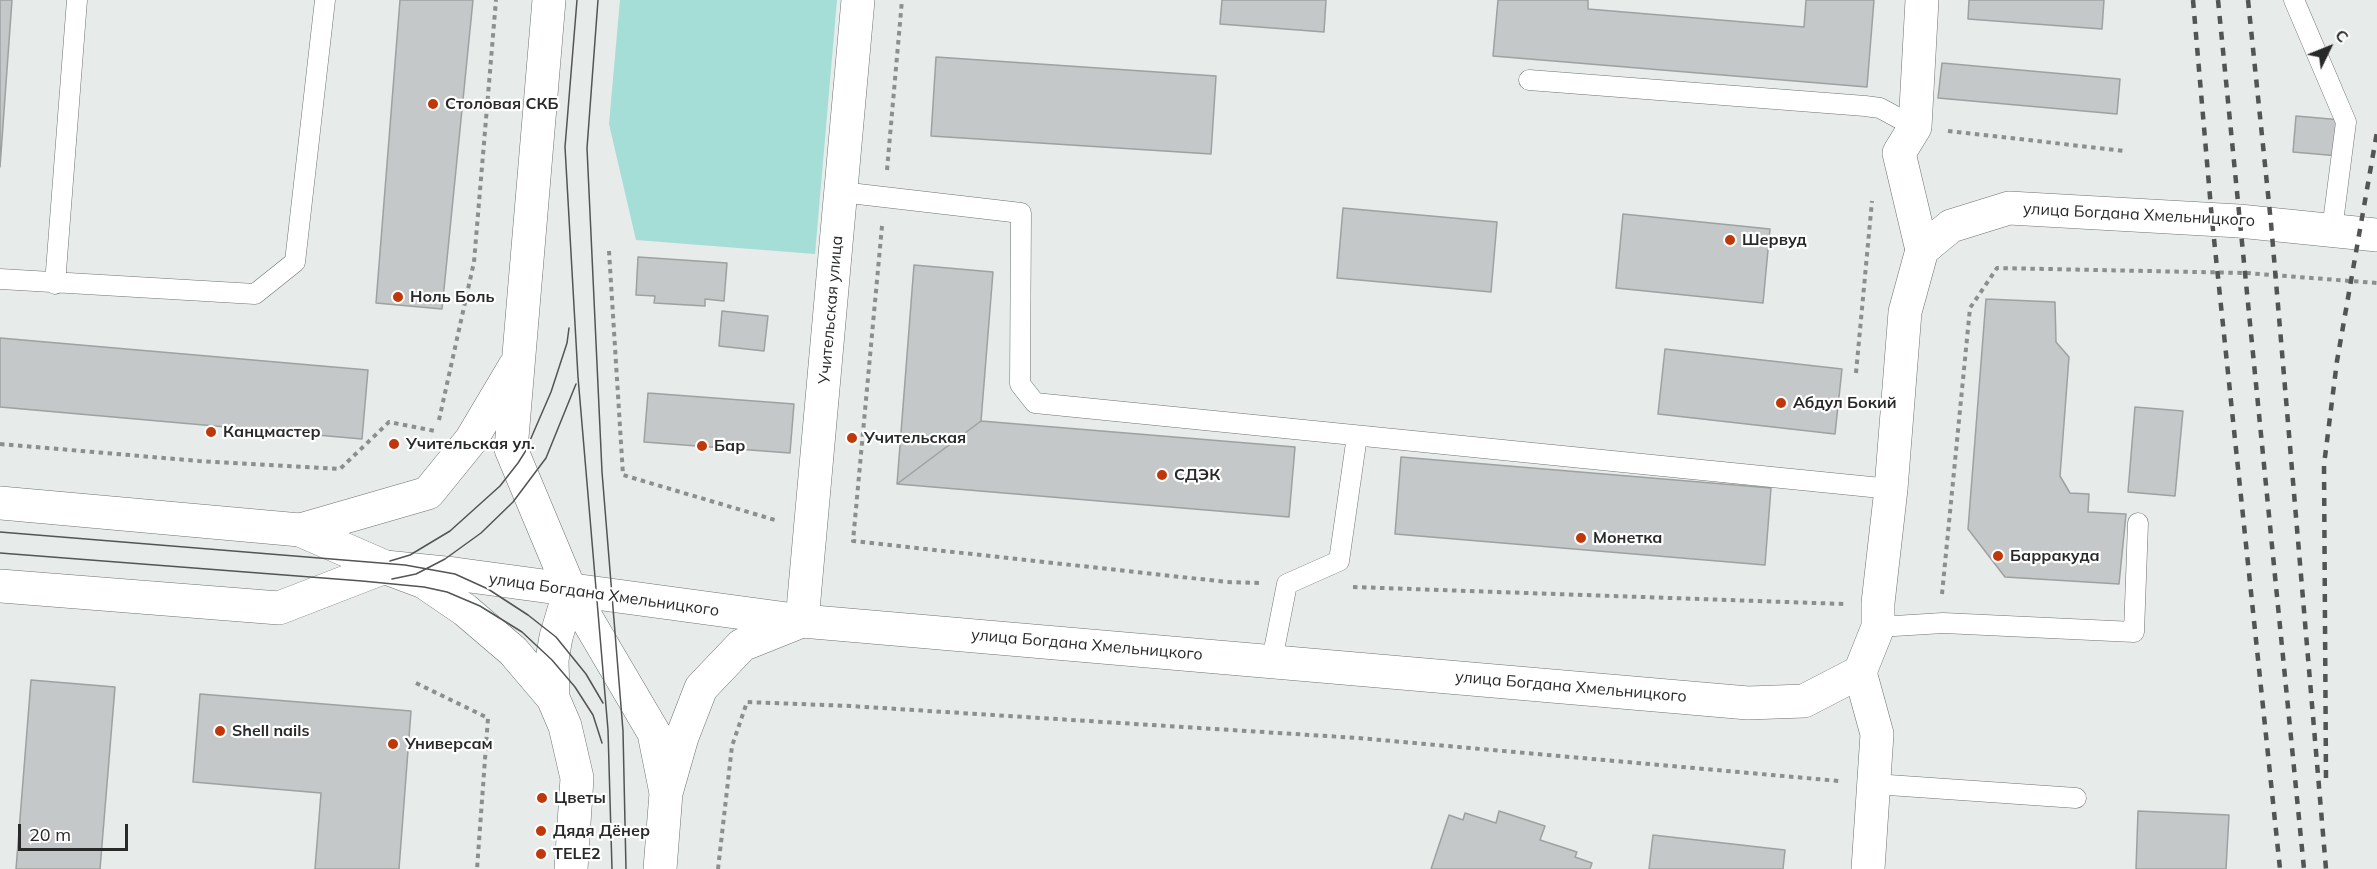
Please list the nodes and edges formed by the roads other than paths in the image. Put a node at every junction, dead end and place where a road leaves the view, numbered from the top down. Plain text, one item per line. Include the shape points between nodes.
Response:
1 (77, 0) edge
2 (325, 0) edge
3 (549, 0) edge
4 (858, 0) edge
5 (1922, 0) edge
6 (2294, 0) edge
7 (1529, 80) dead end
8 (1915, 127) junction
9 (842, 192) junction
10 (2332, 230) junction
11 (2377, 235) edge
12 (1922, 250) junction
13 (0, 279) edge
14 (54, 284) junction
15 (520, 357) junction
16 (1357, 436) junction
17 (1891, 489) junction
18 (0, 502) edge
19 (2138, 523) dead end
20 (300, 530) junction
21 (385, 567) junction
22 (0, 585) edge
23 (570, 590) junction
24 (802, 621) junction
25 (1878, 627) junction
26 (1272, 660) junction
27 (1860, 672) junction
28 (553, 698) junction
29 (1874, 784) junction
30 (666, 793) junction
31 (2076, 798) dead end
32 (571, 869) edge
33 (660, 869) edge
34 (1868, 869) edge

1 - 14 lane
2 - 14 lane via 295,262 255,294
3 - 15 main road
4 - 9 main road, Учительская улица
5 - 8 main road
6 - 10 lane via 2346,122
7 - 8 lane via 1865,106 1880,108
8 - 12 main road via 1899,153
9 - 16 lane via 1021,213 1020,384 1035,403
9 - 24 main road, Учительская улица
10 - 11 main road, улица Богдана Хмельницкого
10 - 12 main road, улица Богдана Хмельницкого via 2009,208 1951,226
12 - 17 main road via 1905,312
13 - 14 lane
15 - 20 main road via 471,440 428,493
15 - 23 main road via 511,449
16 - 17 lane
16 - 26 lane via 1339,561 1287,584
17 - 25 main road
18 - 20 main road, улица Богдана Хмельницкого
19 - 25 lane via 2134,632 1943,623
20 - 21 main road, улица Богдана Хмельницкого
21 - 22 main road, улица Богдана Хмельницкого via 279,608
21 - 23 main road, улица Богдана Хмельницкого
21 - 28 main road via 424,582 465,610 513,651
23 - 24 main road, улица Богдана Хмельницкого
23 - 28 main road via 552,660
23 - 30 main road via 654,733
24 - 26 main road, улица Богдана Хмельницкого
24 - 30 main road via 742,645 701,688
25 - 27 main road
26 - 27 main road, улица Богдана Хмельницкого via 1748,703 1804,700
27 - 29 main road via 1877,734
28 - 32 main road via 565,726 577,778
29 - 31 lane
29 - 34 main road
30 - 33 main road

